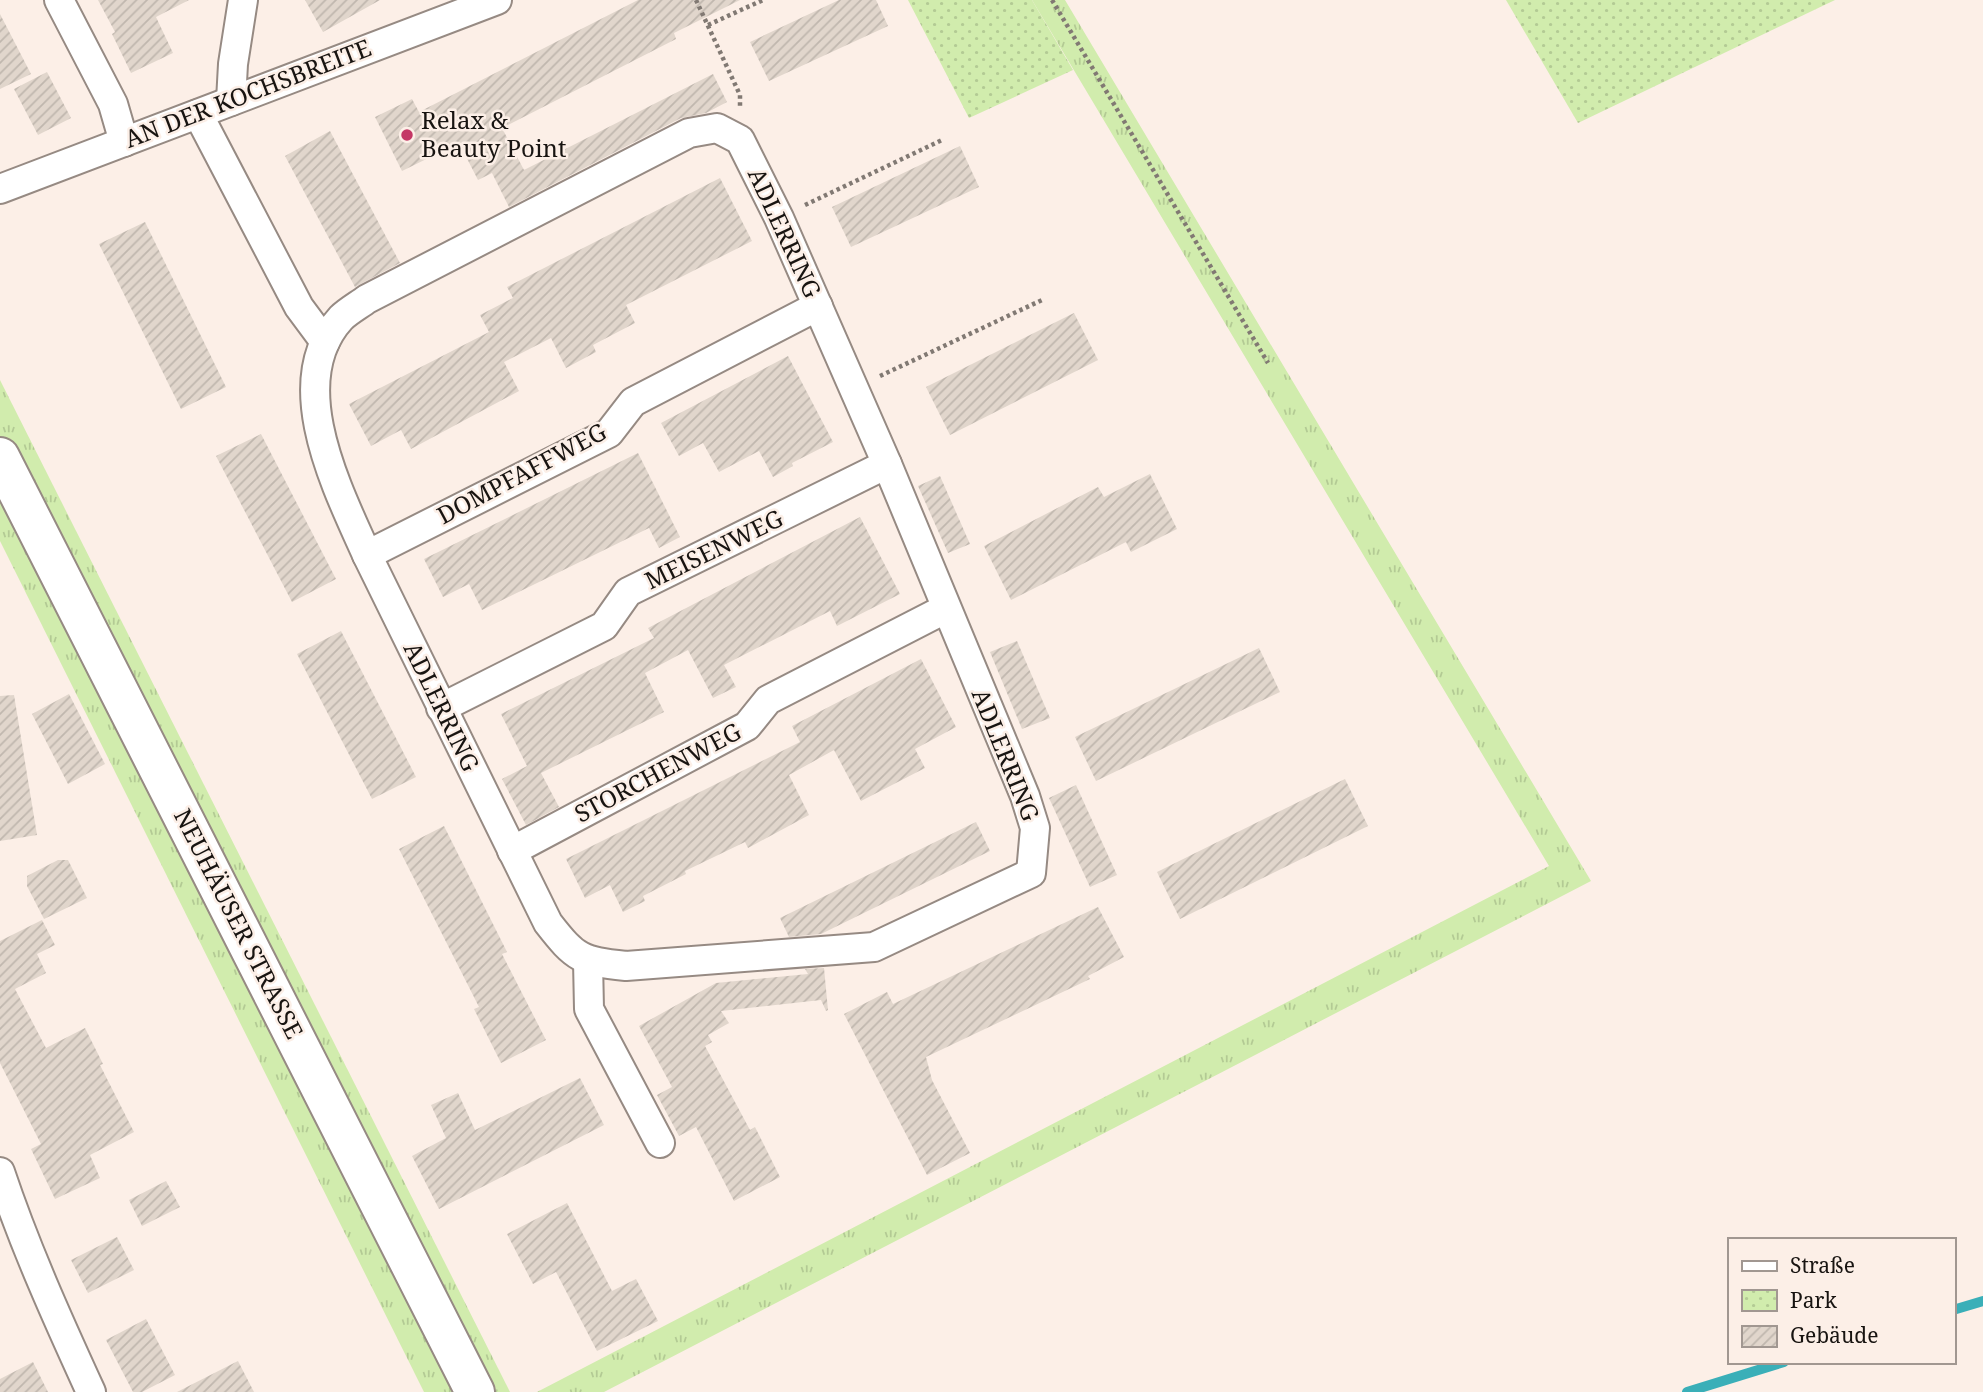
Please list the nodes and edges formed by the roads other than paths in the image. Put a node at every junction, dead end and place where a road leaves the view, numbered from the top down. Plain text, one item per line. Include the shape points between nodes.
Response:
1 (59, 0) edge
2 (243, 0) edge
3 (497, 0) edge
4 (232, 101) junction
5 (198, 114) junction
6 (124, 142) junction
7 (0, 189) edge
8 (818, 306) junction
9 (325, 342) junction
10 (0, 457) edge
11 (887, 464) junction
12 (367, 555) junction
13 (945, 609) junction
14 (441, 708) junction
15 (512, 851) junction
16 (587, 961) junction
17 (660, 1143) dead end
18 (0, 1172) edge
19 (91, 1392) edge
20 (475, 1392) edge

1 - 6 street via 113,104
2 - 4 street
3 - 4 street, AN DER KOCHSBREITE
4 - 5 street, AN DER KOCHSBREITE
5 - 6 street, AN DER KOCHSBREITE
5 - 9 street via 299,307
6 - 7 street, AN DER KOCHSBREITE
8 - 9 street, ADLERRING via 740,140 717,128 689,133 367,299 341,318
8 - 11 street, ADLERRING
8 - 12 street, DOMPFAFFWEG via 633,402 609,433
9 - 12 street, ADLERRING via 315,377 316,412 339,493
10 - 20 main road, NEUHÄUSER STRASSE
11 - 13 street, ADLERRING
11 - 14 street, MEISENWEG via 628,592 604,625
12 - 14 street, ADLERRING
13 - 15 street, STORCHENWEG via 768,700 747,726
13 - 16 street, ADLERRING via 1025,796 1035,828 1031,873 874,947 626,966
14 - 15 street, ADLERRING
15 - 16 street, ADLERRING via 548,923 568,949
16 - 17 street via 589,1009
18 - 19 street

